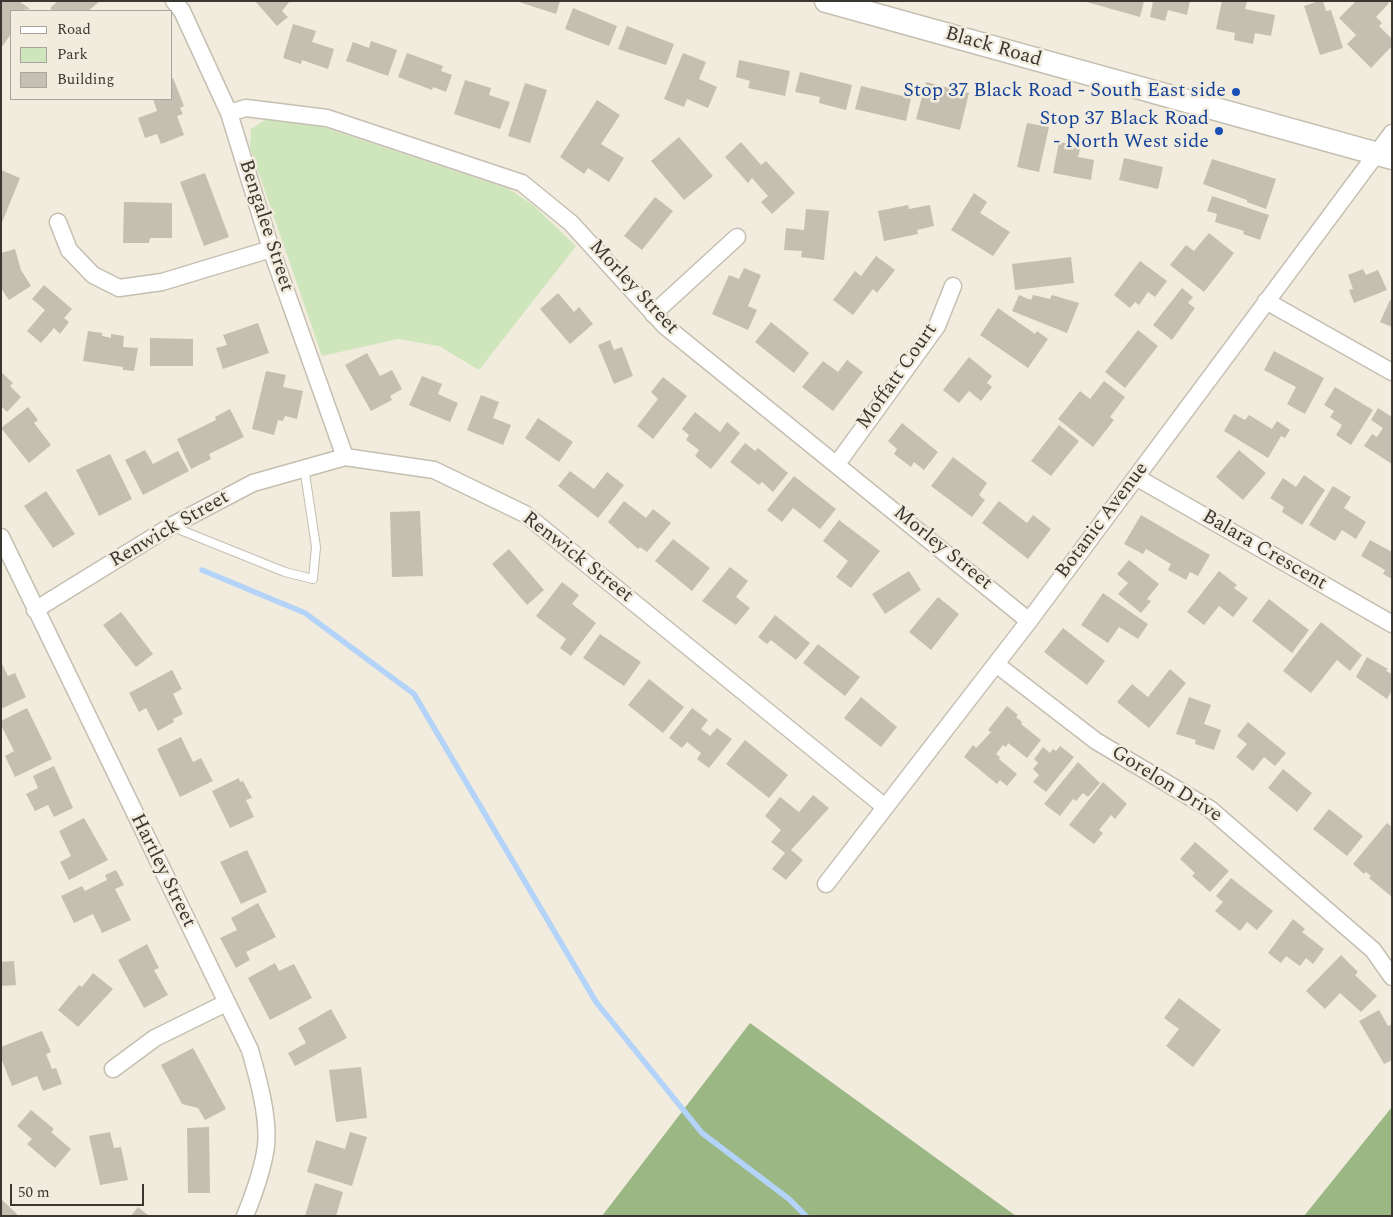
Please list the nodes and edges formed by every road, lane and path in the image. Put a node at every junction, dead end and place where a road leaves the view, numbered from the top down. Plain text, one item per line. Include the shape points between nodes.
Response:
1 (174, 1) edge
2 (826, 1) edge
3 (229, 113) junction
4 (1392, 133) edge
5 (1384, 156) edge
6 (58, 222) dead end
7 (737, 237) dead end
8 (271, 249) junction
9 (953, 286) dead end
10 (1266, 302) junction
11 (653, 314) junction
12 (1392, 372) edge
13 (345, 457) junction
14 (836, 464) junction
15 (304, 467) junction
16 (1136, 477) junction
17 (171, 526) junction
18 (1, 537) edge
19 (35, 610) junction
20 (1029, 621) junction
21 (1392, 624) edge
22 (996, 664) junction
23 (885, 807) junction
24 (826, 884) dead end
25 (1392, 977) edge
26 (226, 1003) junction
27 (113, 1069) dead end
28 (245, 1216) edge

1 - 3 street, Bengalee Street via 182,11
2 - 5 main road, Black Road
3 - 8 street, Bengalee Street
3 - 11 street, Morley Street via 246,108 327,118 522,183 570,223
4 - 5 street, Botanic Avenue
5 - 10 street, Botanic Avenue
6 - 8 street via 69,250 93,275 120,288 162,282
7 - 11 street
8 - 13 street, Bengalee Street
9 - 14 street, Moffatt Court via 937,326
10 - 12 street
10 - 16 street, Botanic Avenue
11 - 14 street, Morley Street
13 - 15 street, Renwick Street
13 - 23 street, Renwick Street via 434,470 525,514
14 - 20 street, Morley Street
15 - 17 street, Renwick Street via 253,483
15 - 17 lane via 316,547 313,579 285,572
16 - 20 street, Botanic Avenue
16 - 21 street, Balara Crescent
17 - 19 street, Renwick Street
18 - 19 street, Hartley Street
19 - 26 street, Hartley Street
20 - 22 street, Botanic Avenue
22 - 23 street, Botanic Avenue
22 - 25 street, Gorelon Drive via 1096,741 1210,809 1373,950
23 - 24 street, Botanic Avenue
26 - 27 street via 155,1038
26 - 28 street, Hartley Street via 250,1050 261,1092 266,1145

